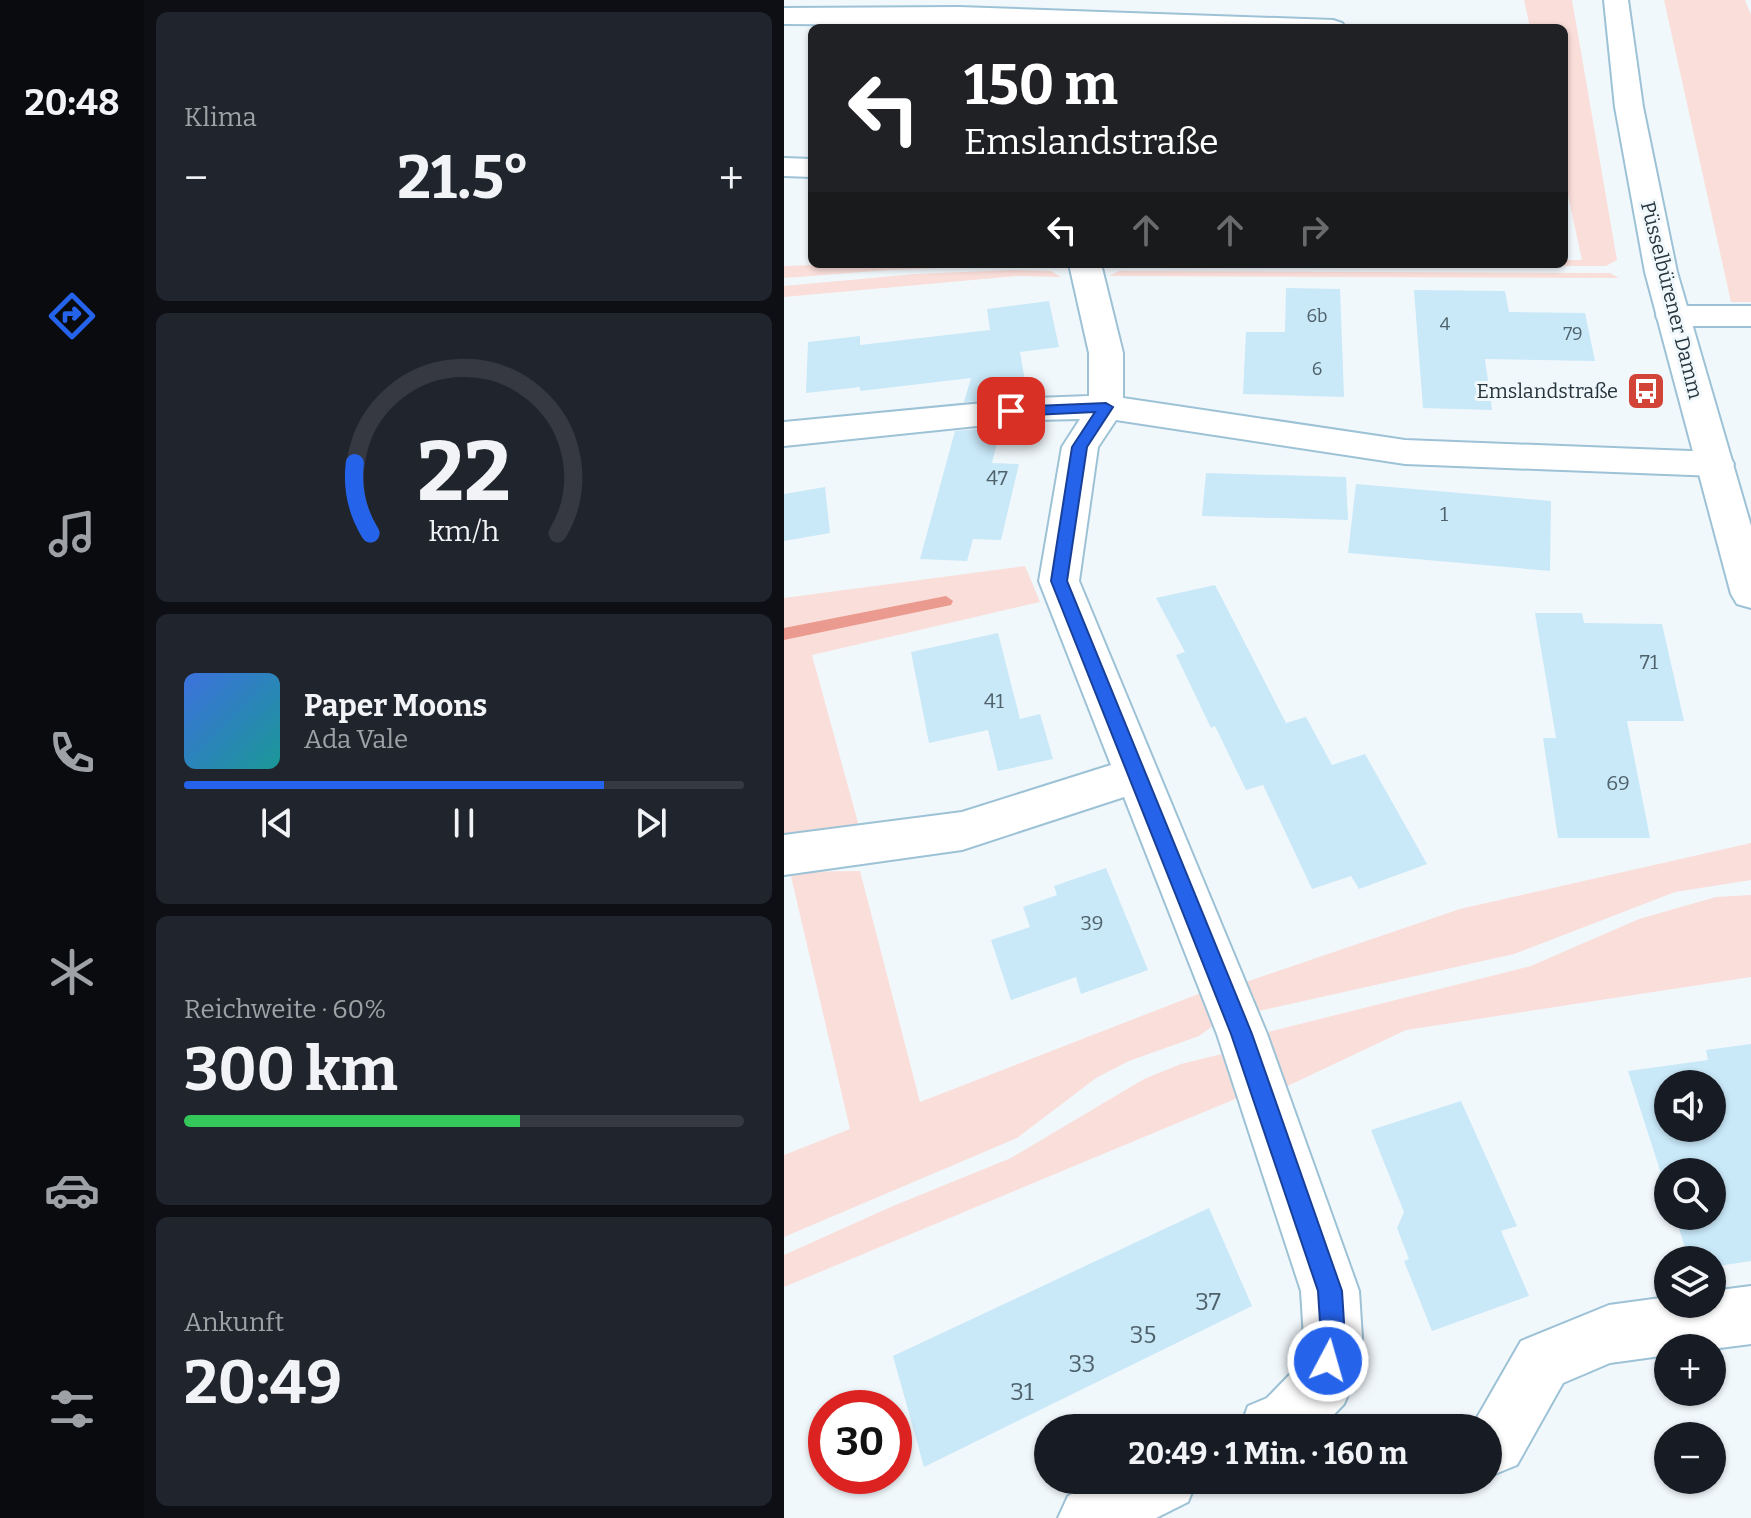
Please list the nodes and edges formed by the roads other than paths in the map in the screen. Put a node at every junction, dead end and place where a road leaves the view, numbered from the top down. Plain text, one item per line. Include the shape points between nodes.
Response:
1 (1616, 0) edge
2 (838, 9) edge
3 (784, 16) edge
4 (1218, 24) edge
5 (784, 167) edge
6 (808, 168) edge
7 (1086, 268) edge
8 (1672, 316) junction
9 (1751, 316) edge
10 (1106, 407) junction
11 (784, 434) edge
12 (1716, 464) junction
13 (1751, 594) edge
14 (1139, 774) junction
15 (784, 855) edge
16 (1751, 1315) edge
17 (1293, 1414) edge
18 (1502, 1431) edge
19 (1138, 1494) edge
20 (1090, 1518) edge

1 - 8 street, Püsselbürener Damm via 1629,107
2 - 3 street
2 - 4 street
5 - 6 street
7 - 10 street via 1106,353
8 - 9 street
8 - 12 street, Püsselbürener Damm
10 - 11 street
10 - 12 street via 1405,452
10 - 14 street via 1080,447 1059,581
12 - 13 street, Püsselbürener Damm
14 - 15 street via 962,831
14 - 17 street via 1242,1034 1330,1291 1333,1338 1323,1383
16 - 18 street via 1609,1334 1542,1362
19 - 20 street

